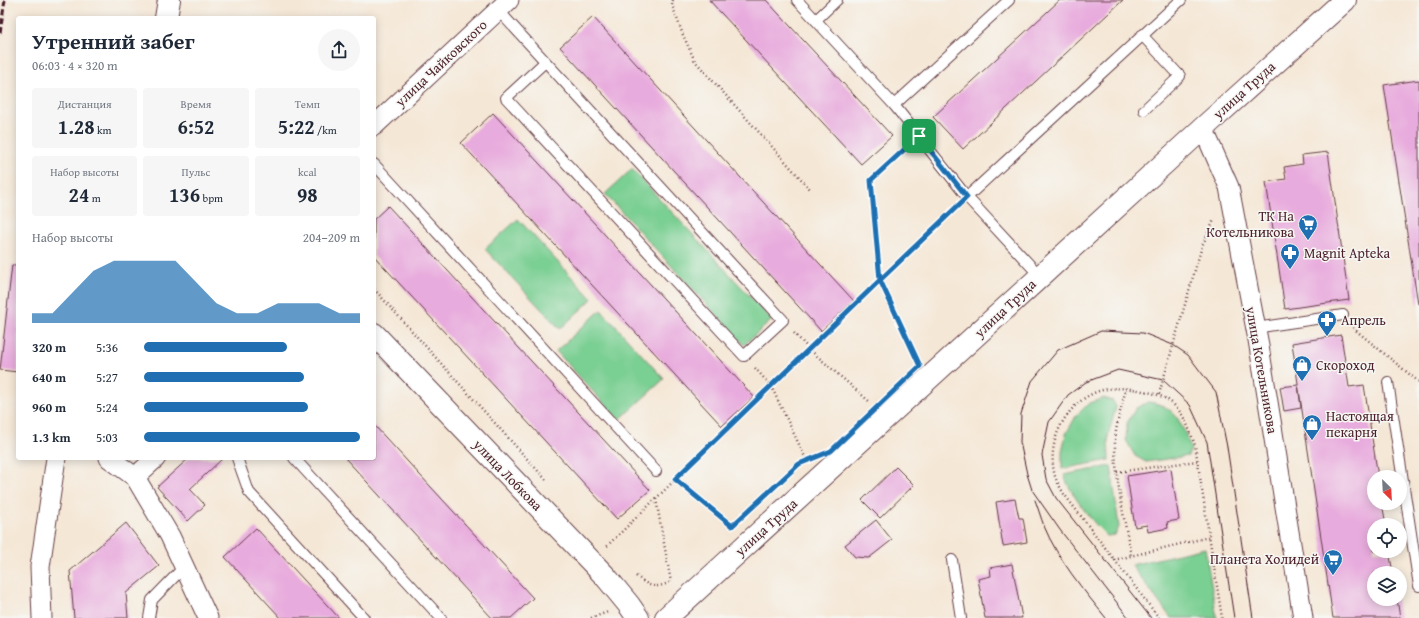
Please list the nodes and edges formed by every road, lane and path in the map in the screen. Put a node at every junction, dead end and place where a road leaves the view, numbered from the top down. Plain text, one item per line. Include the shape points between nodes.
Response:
1 (169, 0) edge
2 (673, 0) edge
3 (797, 0) edge
4 (837, 0) edge
5 (1008, 0) edge
6 (1181, 0) edge
7 (1345, 0) edge
8 (503, 5) edge
9 (166, 16) edge
10 (816, 20) junction
11 (1142, 35) junction
12 (545, 62) junction
13 (894, 105) junction
14 (1144, 110) dead end
15 (376, 124) edge
16 (1202, 128) junction
17 (919, 136) junction
18 (376, 166) edge
19 (1229, 187) junction
20 (810, 189) dead end
21 (967, 197) junction
22 (1040, 276) junction
23 (880, 280) junction
24 (376, 292) edge
25 (1343, 315) dead end
26 (783, 320) junction
27 (1352, 327) dead end
28 (1255, 328) junction
29 (376, 336) edge
30 (809, 349) junction
31 (744, 356) junction
32 (920, 366) dead end
33 (1388, 382) dead end
34 (1419, 382) edge
35 (771, 386) junction
36 (1126, 388) junction
37 (1159, 394) junction
38 (871, 402) dead end
39 (56, 460) edge
40 (112, 460) edge
41 (154, 460) edge
42 (238, 460) edge
43 (296, 460) edge
44 (1197, 461) junction
45 (803, 463) dead end
46 (656, 471) dead end
47 (1117, 472) junction
48 (135, 477) junction
49 (675, 479) junction
50 (549, 482) dead end
51 (656, 498) junction
52 (737, 521) dead end
53 (1209, 537) junction
54 (612, 551) dead end
55 (1131, 556) junction
56 (952, 560) dead end
57 (1114, 560) junction
58 (184, 567) junction
59 (631, 571) dead end
60 (676, 577) dead end
61 (671, 582) junction
62 (1419, 586) edge
63 (42, 618) edge
64 (149, 618) edge
65 (208, 618) edge
66 (364, 618) edge
67 (442, 618) edge
68 (638, 618) edge
69 (666, 618) edge
70 (961, 618) edge
71 (1159, 618) edge
72 (1222, 618) edge
73 (1303, 618) edge

1 - 9 main road
2 - 20 path via 672,5 695,61
3 - 10 lane
4 - 10 lane
5 - 13 lane
6 - 11 lane
7 - 16 main road, улица Труда
8 - 12 lane
8 - 15 street, улица Чайковского
10 - 13 lane
11 - 14 lane via 1180,76
11 - 21 lane
12 - 26 lane
12 - 31 lane via 506,98
13 - 17 lane
16 - 19 street, улица Котельникова
16 - 22 main road, улица Труда
17 - 21 lane
17 - 23 path via 871,180
18 - 46 lane
19 - 28 street, улица Котельникова
19 - 37 path via 1202,246
21 - 22 lane
21 - 23 path
22 - 69 main road, улица Труда
23 - 30 path
23 - 32 path
24 - 50 path
25 - 28 lane
26 - 30 path
26 - 31 lane
27 - 34 path
28 - 73 street, улица Котельникова
29 - 68 main road, улица Лобкова via 606,577
30 - 35 path
30 - 38 path
31 - 35 path
33 - 62 lane
35 - 45 path via 807,461
35 - 49 path
36 - 37 path
36 - 47 path via 1115,447
36 - 57 path via 1099,391 1078,402 1060,425 1053,450 1054,472 1064,494
37 - 44 path via 1175,405 1186,422 1195,445
39 - 63 street via 40,567
40 - 48 street
41 - 48 street
42 - 66 lane via 249,492
43 - 67 lane
44 - 47 path
44 - 53 path
47 - 55 path
48 - 58 street via 170,536
49 - 51 path
49 - 52 path via 732,526
51 - 54 path via 607,546
51 - 61 path
53 - 55 path
53 - 72 path
55 - 57 path
56 - 70 lane
57 - 71 path
58 - 64 lane via 152,600
58 - 65 street
59 - 61 path via 648,585 659,587
60 - 61 path

